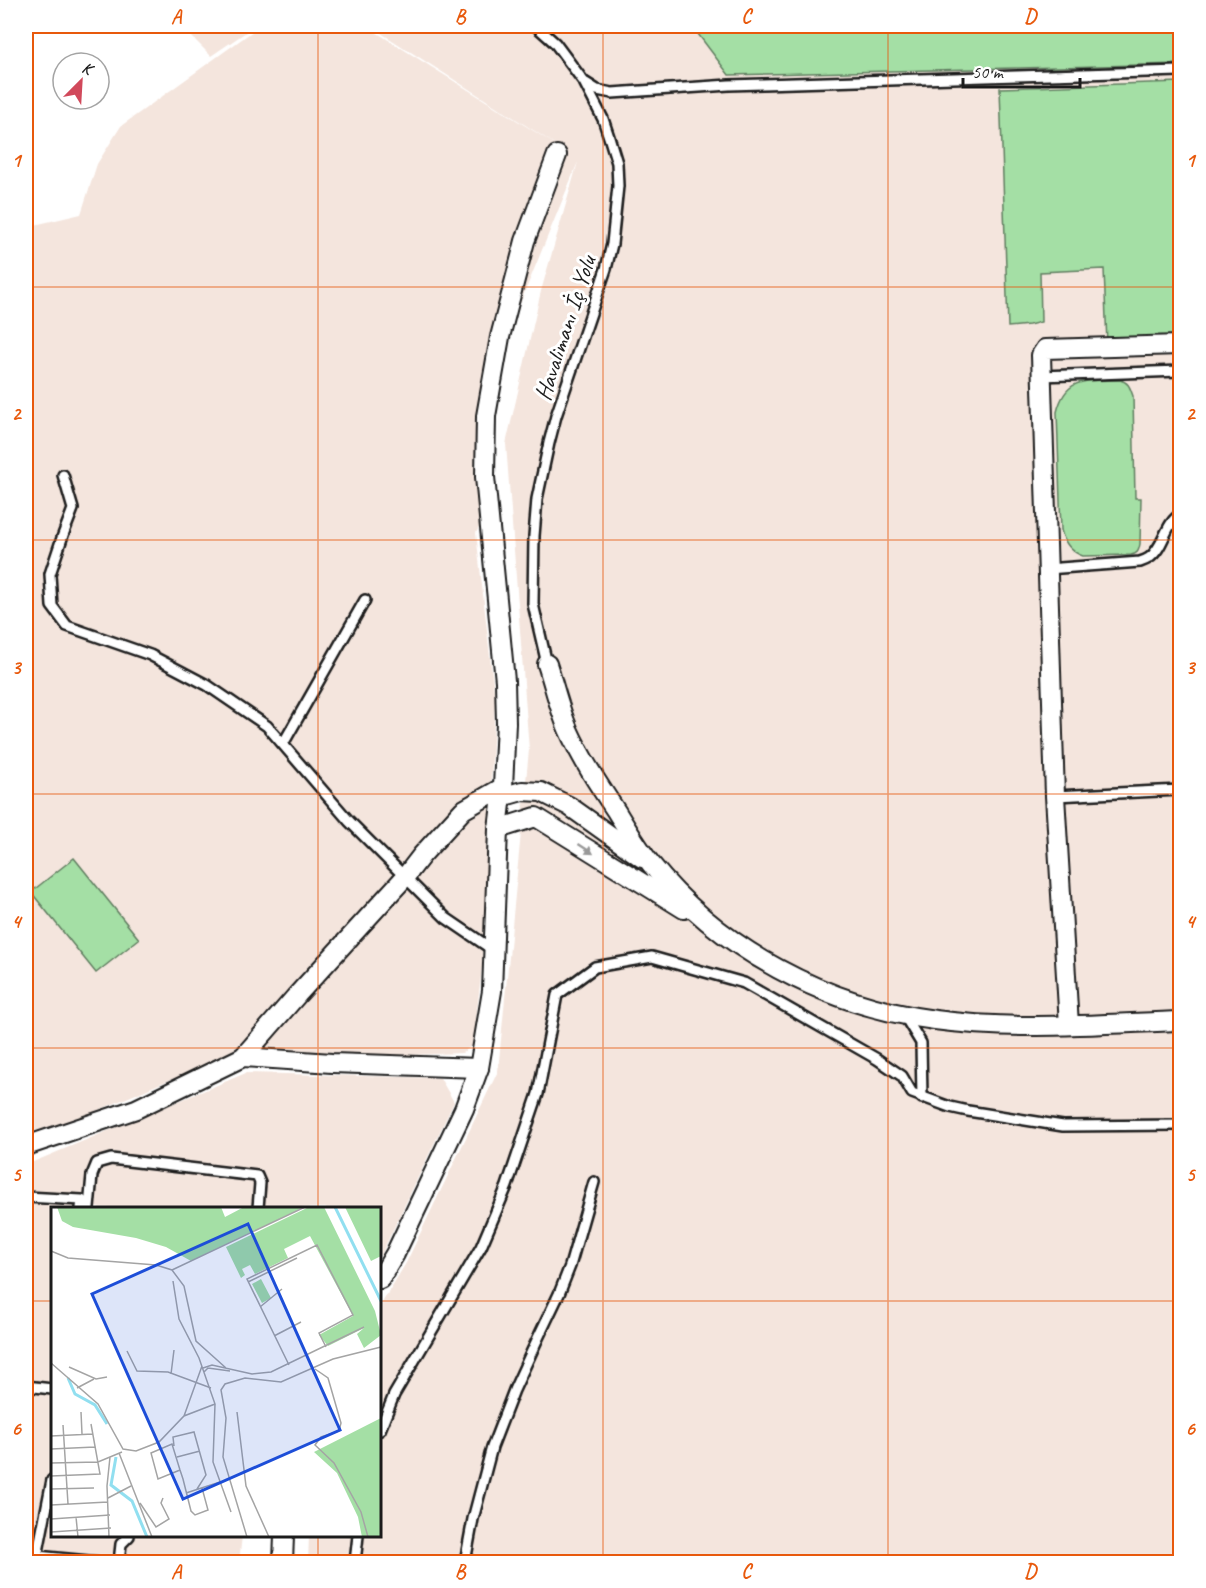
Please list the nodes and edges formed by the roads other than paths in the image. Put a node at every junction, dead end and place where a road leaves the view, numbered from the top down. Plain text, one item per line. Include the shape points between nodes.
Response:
1 (536, 26) edge
2 (1180, 71) edge
3 (584, 82) junction
4 (557, 155) dead end
5 (1180, 345) edge
6 (1180, 371) edge
7 (1041, 376) junction
8 (63, 475) dead end
9 (1180, 515) edge
10 (1047, 569) junction
11 (365, 600) dead end
12 (547, 664) joint
13 (283, 744) junction
14 (1180, 790) edge
15 (502, 792) junction
16 (1055, 796) junction
17 (498, 829) junction
18 (650, 864) junction
19 (405, 877) junction
20 (714, 928) junction
21 (494, 950) junction
22 (904, 1014) junction
23 (1180, 1021) edge
24 (1069, 1025) junction
25 (243, 1057) junction
26 (479, 1068) junction
27 (922, 1098) junction
28 (1180, 1125) edge
29 (26, 1146) edge
30 (594, 1182) dead end
31 (26, 1197) edge
32 (81, 1207) edge
33 (89, 1207) edge
34 (258, 1207) edge
35 (381, 1277) edge
36 (26, 1386) edge
37 (51, 1389) edge
38 (381, 1428) edge
39 (51, 1485) edge
40 (128, 1537) edge
41 (284, 1537) edge
42 (358, 1537) edge
43 (37, 1559) edge
44 (99, 1563) edge
45 (119, 1563) edge
46 (283, 1563) edge
47 (355, 1563) edge
48 (465, 1563) edge

1 - 3 lane, Havalimanı İç Yolu via 555,43
2 - 3 lane via 741,85 612,93
3 - 12 lane, Havalimanı İç Yolu via 610,140 618,186 606,269 556,416 537,500 533,604
4 - 15 street via 525,241 500,337 486,416 485,477 505,681
5 - 7 street via 1044,349
6 - 7 lane
7 - 10 street
8 - 13 lane via 73,509 51,574 52,606 67,626 150,655 207,685 267,726
9 - 10 lane via 1150,558
10 - 16 street
11 - 13 lane
12 - 18 street via 567,727 583,761
13 - 19 lane via 349,821
14 - 16 lane
15 - 17 street
15 - 18 street via 541,792 569,806
15 - 19 street via 463,810
16 - 24 street
17 -> 20 street via 536,817
17 - 21 street
18 - 20 street
19 - 21 lane via 446,918
19 - 25 street
20 - 22 street via 798,979 844,999
21 - 26 street via 492,991
22 - 24 street via 974,1025
22 - 27 lane via 921,1043
23 - 24 street
25 - 26 street
25 - 29 street via 136,1109
26 - 35 street via 464,1109
27 - 28 lane via 968,1112 1063,1126
27 - 38 lane via 912,1092 902,1076 878,1059 744,983 652,957 595,967 556,995 538,1094 507,1186 481,1247 394,1395
30 - 48 lane via 570,1266 492,1447
31 - 32 lane via 82,1200
33 - 34 lane via 97,1163 111,1159 257,1176
36 - 37 lane
39 - 43 lane
40 - 45 lane via 121,1544
41 - 46 street
42 - 47 lane
43 - 44 lane

